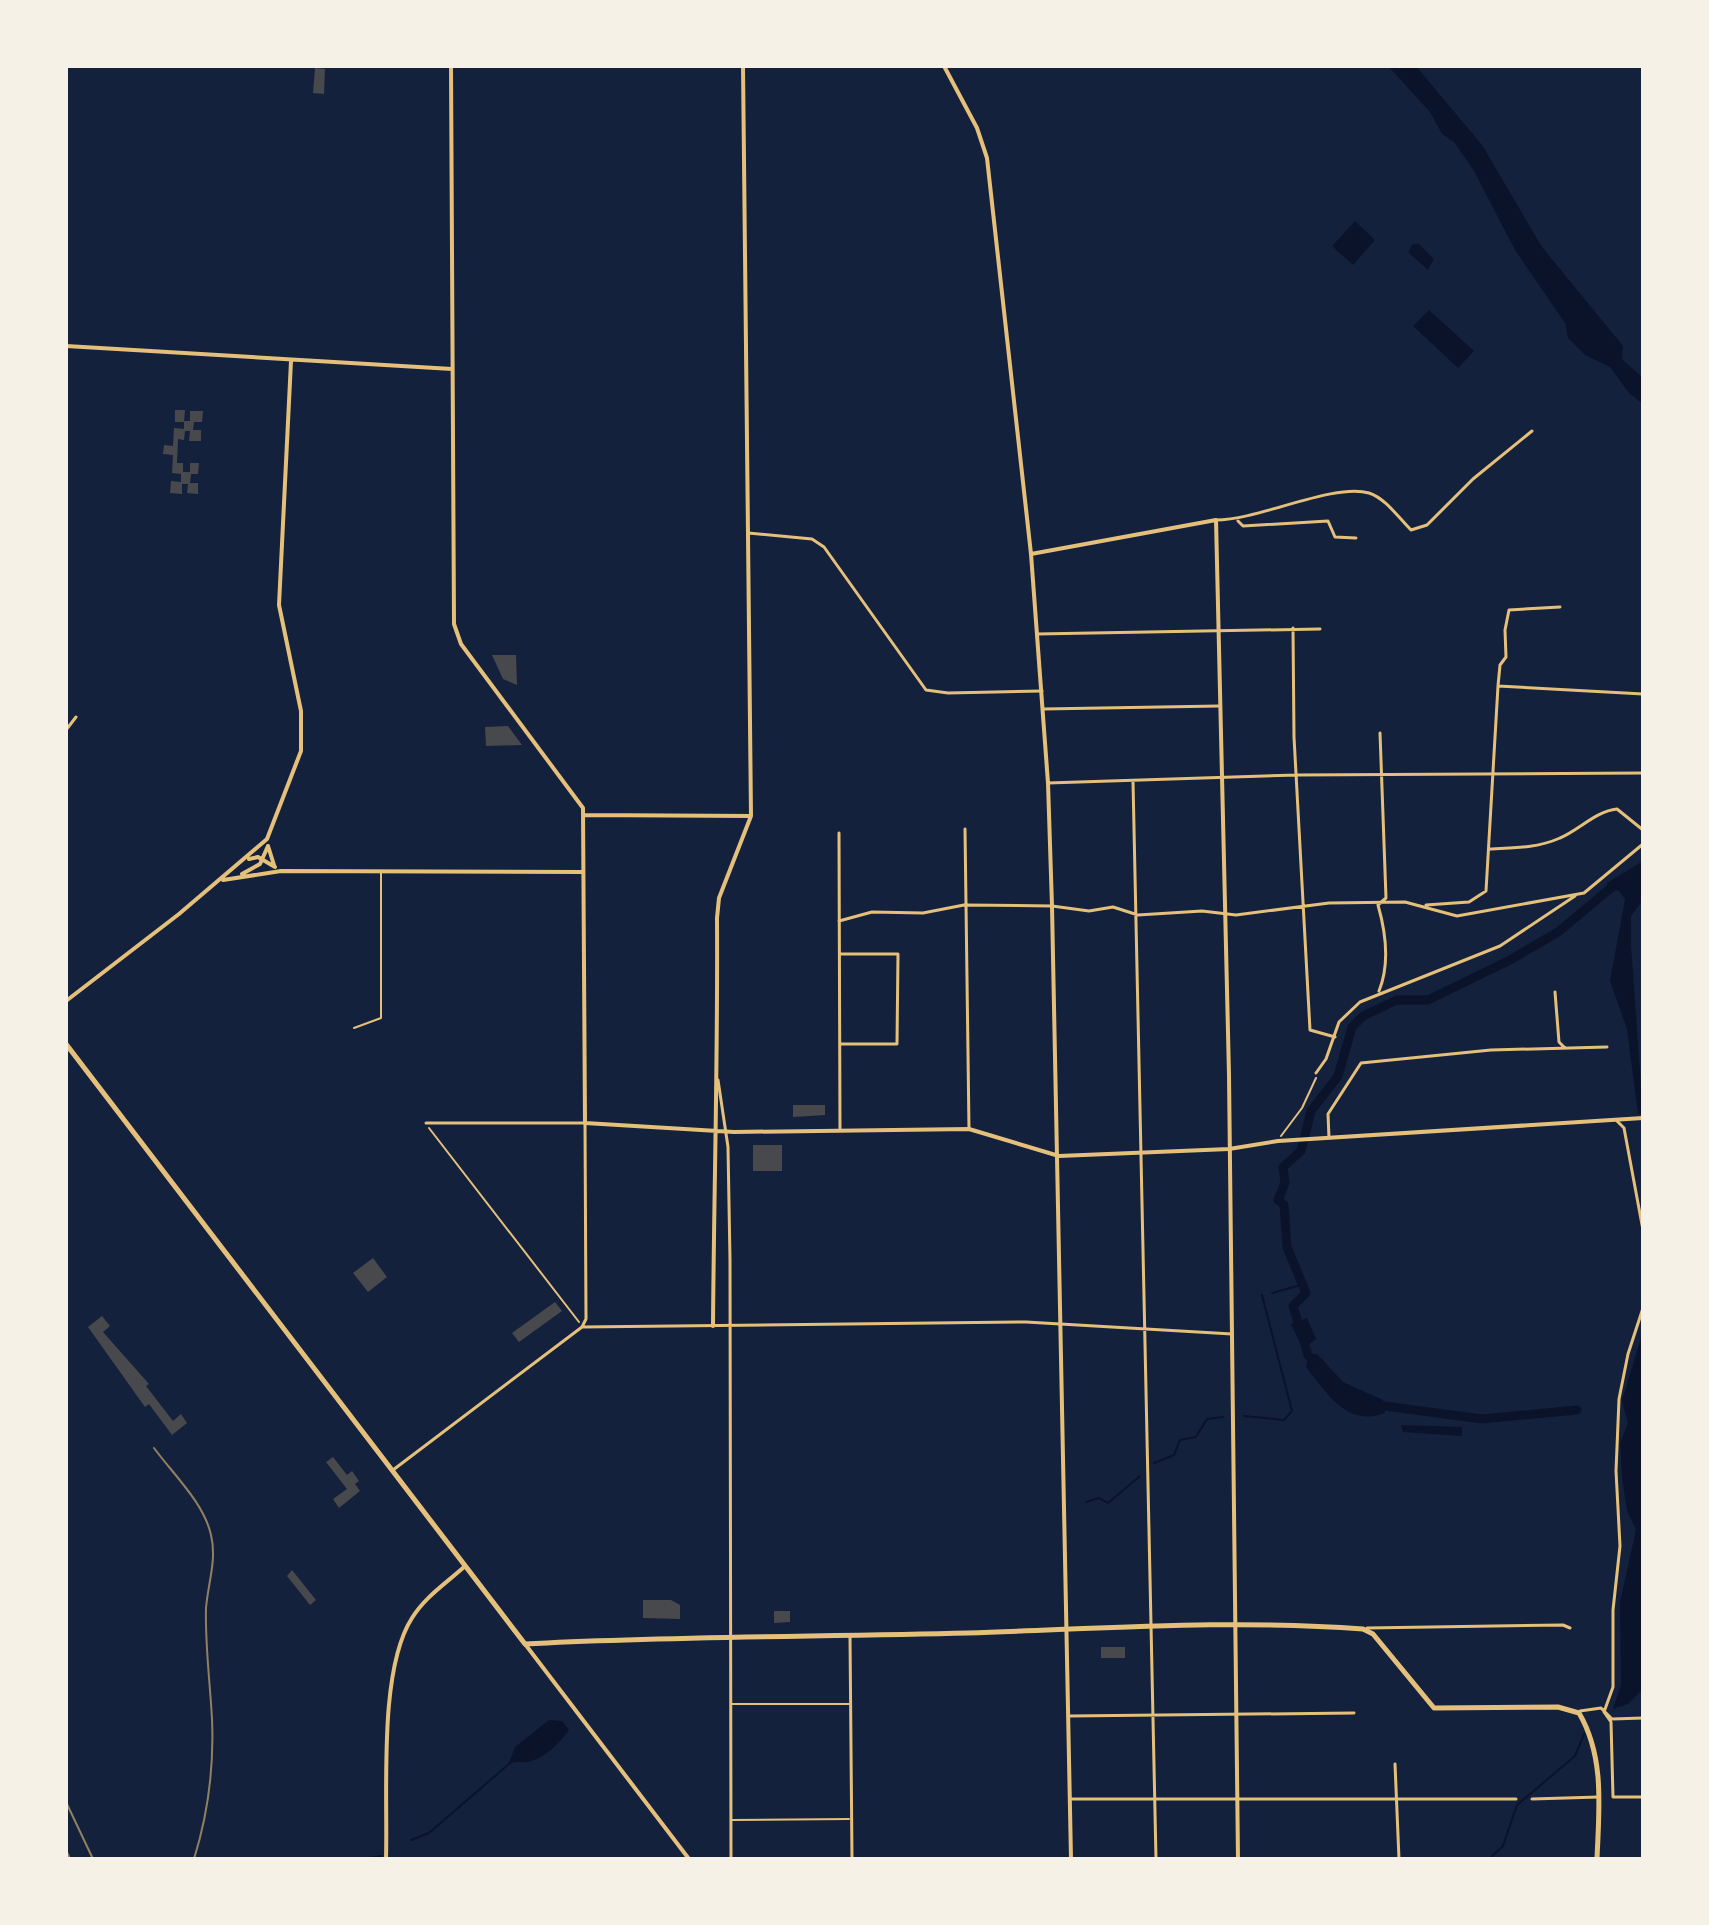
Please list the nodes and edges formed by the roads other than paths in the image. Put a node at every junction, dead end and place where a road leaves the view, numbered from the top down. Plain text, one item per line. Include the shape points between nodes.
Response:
1 (451, 66) edge
2 (743, 66) edge
3 (944, 66) edge
4 (66, 346) edge
5 (291, 361) junction
6 (452, 369) junction
7 (1532, 431) dead end
8 (1216, 520) junction
9 (1238, 520) junction
10 (748, 533) junction
11 (1356, 538) dead end
12 (1031, 554) junction
13 (1560, 607) dead end
14 (1293, 628) junction
15 (1320, 629) dead end
16 (1220, 630) junction
17 (1037, 634) junction
18 (1498, 686) junction
19 (1042, 691) junction
20 (1643, 694) edge
21 (1221, 705) junction
22 (1043, 709) junction
23 (76, 717) dead end
24 (66, 730) edge
25 (1380, 733) dead end
26 (1490, 773) junction
27 (1643, 773) edge
28 (1297, 775) junction
29 (1381, 775) junction
30 (1222, 777) junction
31 (1133, 781) junction
32 (1048, 783) junction
33 (584, 815) junction
34 (751, 816) junction
35 (965, 829) dead end
36 (1643, 830) edge
37 (839, 833) dead end
38 (267, 839) junction
39 (1643, 844) edge
40 (268, 846) junction
41 (1489, 849) junction
42 (255, 851) junction
43 (252, 857) junction
44 (264, 859) junction
45 (238, 865) junction
46 (275, 867) junction
47 (256, 868) junction
48 (281, 871) junction
49 (381, 871) junction
50 (583, 872) junction
51 (269, 874) junction
52 (236, 876) junction
53 (218, 882) junction
54 (1578, 894) junction
55 (964, 905) junction
56 (1378, 905) junction
57 (1425, 905) junction
58 (1052, 906) junction
59 (1301, 906) junction
60 (1225, 912) junction
61 (1138, 915) junction
62 (839, 921) junction
63 (839, 954) junction
64 (1379, 991) junction
65 (1555, 992) dead end
66 (66, 1001) edge
67 (354, 1028) dead end
68 (1335, 1037) junction
69 (66, 1044) edge
70 (840, 1044) junction
71 (1607, 1047) dead end
72 (1565, 1048) junction
73 (1316, 1073) road end
74 (718, 1080) junction
75 (1643, 1118) edge
76 (1616, 1120) junction
77 (426, 1123) road end
78 (585, 1123) junction
79 (969, 1129) junction
80 (840, 1130) junction
81 (713, 1131) junction
82 (726, 1131) junction
83 (1329, 1138) junction
84 (1229, 1149) junction
85 (1142, 1153) junction
86 (1059, 1156) junction
87 (1643, 1230) edge
88 (1643, 1308) edge
89 (1059, 1323) junction
90 (727, 1325) junction
91 (713, 1326) junction
92 (582, 1327) junction
93 (1144, 1328) junction
94 (1232, 1334) junction
95 (391, 1472) junction
96 (464, 1567) junction
97 (1151, 1627) junction
98 (1235, 1627) junction
99 (1570, 1628) dead end
100 (1363, 1629) junction
101 (1068, 1630) junction
102 (850, 1636) junction
103 (732, 1637) junction
104 (525, 1644) junction
105 (730, 1704) junction
106 (850, 1704) junction
107 (1604, 1712) junction
108 (1354, 1713) dead end
109 (1579, 1713) junction
110 (1154, 1714) junction
111 (1236, 1714) junction
112 (1069, 1716) junction
113 (1643, 1718) edge
114 (1395, 1764) dead end
115 (1397, 1797) junction
116 (1599, 1797) junction
117 (1643, 1797) edge
118 (1071, 1799) junction
119 (1156, 1799) junction
120 (1236, 1799) junction
121 (1516, 1799) dead end
122 (1532, 1799) dead end
123 (852, 1819) junction
124 (730, 1820) junction
125 (386, 1859) edge
126 (689, 1859) edge
127 (731, 1859) edge
128 (852, 1859) edge
129 (1071, 1859) edge
130 (1156, 1859) edge
131 (1238, 1859) edge
132 (1399, 1859) edge
133 (1597, 1859) edge

1 - 6 street
2 - 10 street
3 - 12 street via 987,158
4 - 5 street
5 - 6 street
5 - 38 street via 279,605 301,711 301,751
6 - 33 street via 455,633 580,800
7 - 9 street via 1427,525 1411,530 1367,492 1327,496
8 - 9 street
8 - 12 street
8 - 16 street
9 - 11 street via 1243,526 1328,521 1335,537
10 - 19 street via 812,539 824,547 926,690
10 - 34 street
12 - 17 street
13 - 18 street via 1509,610
14 - 15 street
14 - 16 street
14 - 28 street
16 - 17 street
16 - 21 street
17 - 19 street
18 - 20 street
18 - 26 street via 1495,767
19 - 22 street
21 - 22 street
21 - 30 street
22 - 32 street
23 - 24 street
25 - 29 street
26 - 27 street
26 - 29 street
26 - 41 street
28 - 29 street
28 - 30 street
28 - 59 street
29 - 56 street via 1386,898
30 - 31 street
30 - 60 street
31 - 32 street
31 - 61 street
32 - 58 street
33 - 34 street
33 - 50 street
34 - 74 street via 719,898
35 - 55 street
36 - 41 street via 1617,809 1605,810 1556,840
37 - 62 street
38 - 40 street
38 - 42 street
39 - 54 street
40 - 44 street
40 - 46 street
41 - 57 street via 1482,897
42 - 43 street
42 - 45 street
43 - 44 street
43 - 45 street
43 - 47 street
44 - 46 street
44 - 47 street
45 - 53 street
46 - 48 street
47 - 51 street
47 - 52 street
48 - 49 street
48 - 51 street
49 - 50 street
49 - 67 lane via 381,1018
50 - 78 street
51 - 52 street
52 - 53 street
53 - 66 street
54 - 57 street via 1457,916
54 - 64 street via 1500,946
55 - 58 street
55 - 62 street via 923,913 872,912
55 - 79 street
56 - 57 street
56 - 59 street
56 - 64 street via 1385,964
58 - 61 street via 1089,911 1113,907
58 - 86 street
59 - 60 street
59 - 68 street via 1310,1030
60 - 61 street
60 - 84 street
61 - 85 street
62 - 63 street
63 - 70 street
63 - 70 street via 898,954 897,1044
64 - 68 street via 1339,1022
65 - 72 street via 1559,1042
68 - 73 street
69 - 95 main road
70 - 80 street
71 - 72 street
72 - 83 street via 1361,1063 1328,1114
74 - 81 street
74 - 82 street
75 - 76 street
76 - 83 street
76 - 87 street via 1624,1128
77 - 78 street
78 - 81 street
78 - 92 street
79 - 80 street
79 - 86 street
80 - 82 street
81 - 82 street
81 - 91 street
82 - 90 street
83 - 84 street
84 - 85 street
84 - 94 street
85 - 86 street
85 - 93 street
86 - 89 street
88 - 107 street via 1619,1399 1620,1546 1613,1687
89 - 90 street
89 - 93 street
89 - 101 street
90 - 91 street
90 - 103 street
91 - 92 street
92 - 95 street
93 - 94 street
93 - 97 street
94 - 98 street
95 - 96 main road
96 - 104 main road
96 - 125 street via 424,1601 400,1642 389,1706
97 - 98 main road
97 - 101 main road
97 - 110 street
98 - 100 main road
98 - 111 street
99 - 100 street
100 - 109 main road via 1373,1634 1434,1708 1558,1707
101 - 102 main road
101 - 112 street
102 - 103 main road
102 - 106 street
103 - 104 main road
103 - 105 street
104 - 126 street
105 - 106 lane
105 - 124 street
106 - 123 street
107 - 109 street via 1584,1708
107 - 113 street via 1612,1719
107 - 117 street via 1611,1722 1613,1797
108 - 111 street
109 - 116 main road via 1592,1735
110 - 111 street
110 - 112 street
110 - 119 street
111 - 120 street
112 - 118 street
114 - 115 street
115 - 120 street
115 - 121 street
115 - 132 street
116 - 122 street
116 - 133 main road
118 - 119 street
118 - 129 street
119 - 120 street
119 - 130 street
120 - 131 street
123 - 124 lane
123 - 128 street
124 - 127 street

